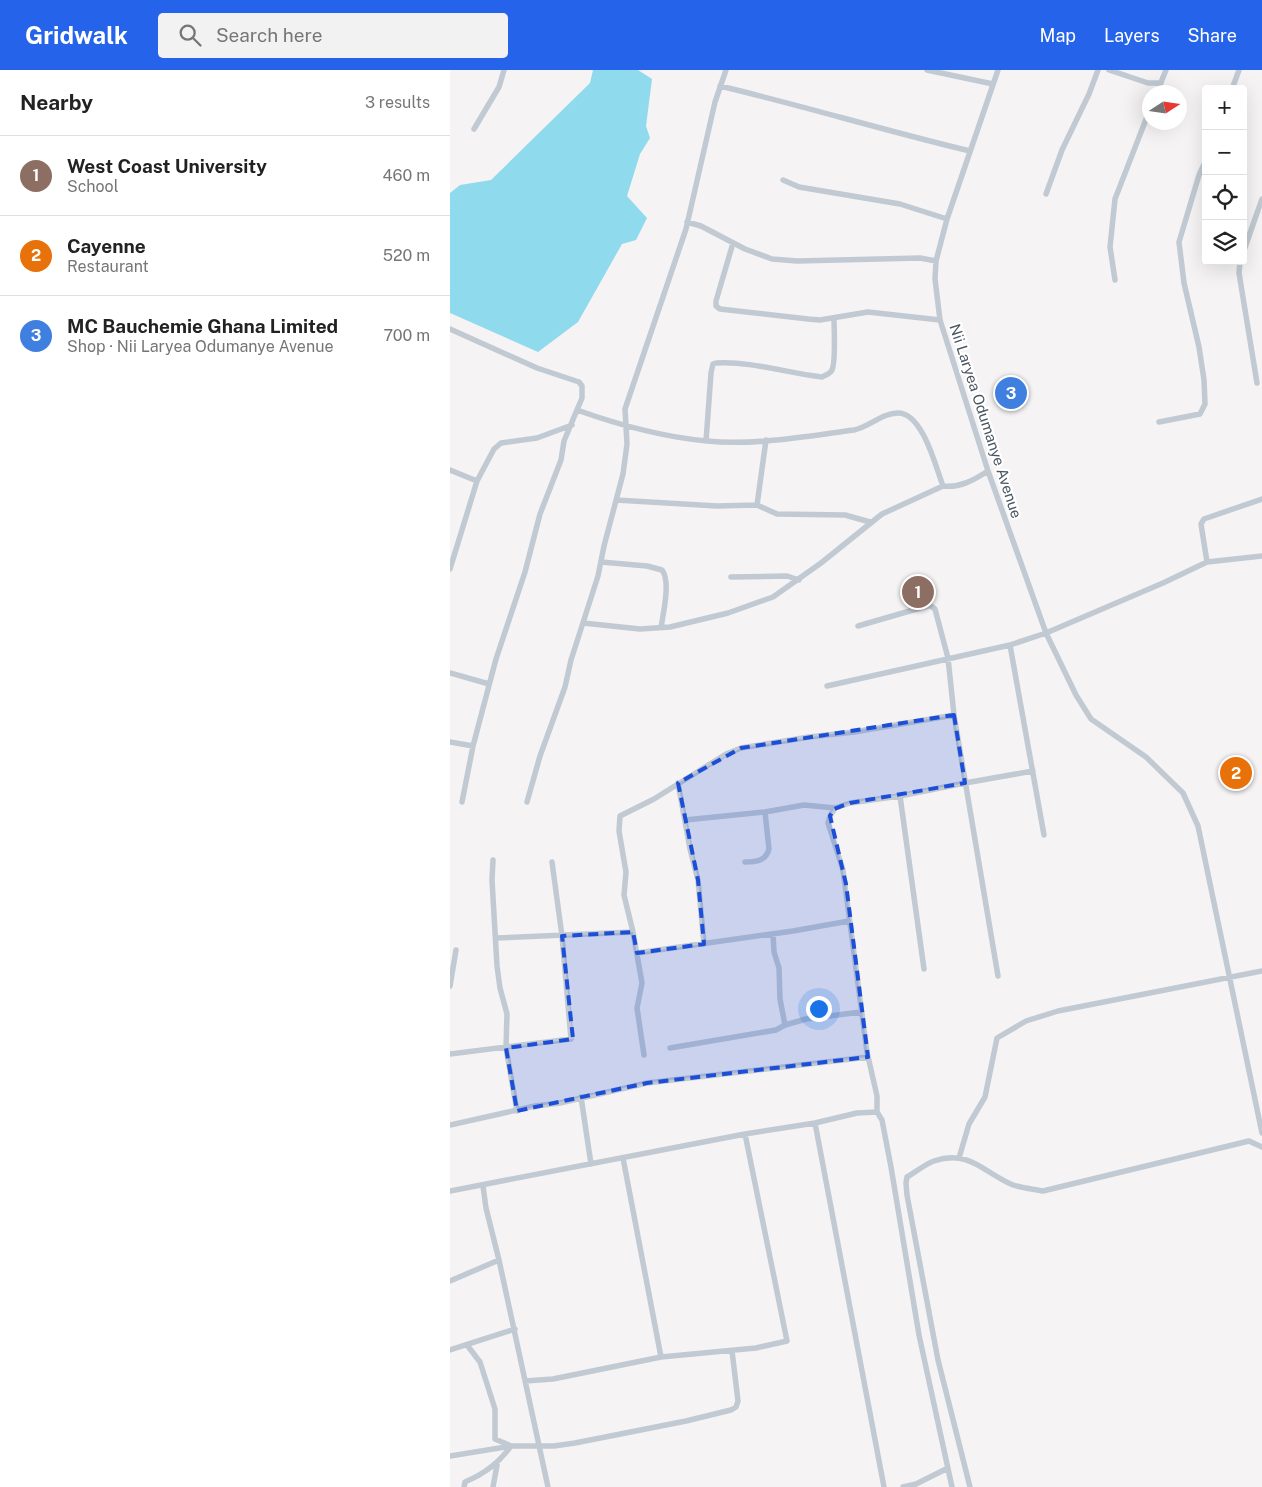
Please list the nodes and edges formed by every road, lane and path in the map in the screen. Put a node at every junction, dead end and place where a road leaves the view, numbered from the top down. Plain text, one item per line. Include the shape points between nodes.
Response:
1 (504, 70) edge
2 (726, 70) edge
3 (927, 70) edge
4 (998, 70) edge
5 (1098, 70) edge
6 (1109, 70) edge
7 (1166, 70) edge
8 (1239, 70) edge
9 (1161, 83) joint
10 (994, 84) junction
11 (1233, 85) edge
12 (720, 86) junction
13 (474, 129) dead end
14 (1142, 129) edge
15 (970, 151) junction
16 (1202, 171) edge
17 (783, 180) dead end
18 (1046, 194) dead end
19 (1262, 200) edge
20 (946, 218) junction
21 (687, 222) junction
22 (1247, 242) edge
23 (733, 244) junction
24 (936, 261) junction
25 (1240, 265) edge
26 (1114, 280) dead end
27 (834, 318) junction
28 (940, 320) junction
29 (450, 329) edge
30 (1258, 383) dead end
31 (577, 410) junction
32 (1159, 422) dead end
33 (572, 425) junction
34 (626, 426) junction
35 (766, 440) junction
36 (706, 441) junction
37 (450, 470) edge
38 (988, 471) junction
39 (477, 481) junction
40 (943, 486) junction
41 (1262, 499) edge
42 (616, 500) junction
43 (757, 505) junction
44 (870, 522) junction
45 (453, 544) edge
46 (1262, 556) edge
47 (601, 562) junction
48 (1207, 562) junction
49 (450, 569) edge
50 (731, 577) dead end
51 (799, 580) junction
52 (583, 623) junction
53 (858, 626) dead end
54 (661, 628) junction
55 (1046, 633) junction
56 (1010, 645) junction
57 (948, 658) junction
58 (450, 673) edge
59 (489, 684) junction
60 (827, 686) dead end
61 (954, 715) junction
62 (450, 742) edge
63 (473, 746) junction
64 (1033, 772) junction
65 (678, 783) junction
66 (965, 783) junction
67 (900, 796) junction
68 (462, 802) dead end
69 (527, 802) dead end
70 (835, 808) junction
71 (765, 812) junction
72 (685, 820) junction
73 (1044, 835) dead end
74 (493, 860) dead end
75 (552, 862) dead end
76 (746, 862) dead end
77 (848, 921) junction
78 (634, 932) junction
79 (773, 934) junction
80 (562, 936) junction
81 (496, 938) junction
82 (704, 944) junction
83 (456, 950) dead end
84 (637, 952) junction
85 (924, 968) dead end
86 (1262, 971) edge
87 (998, 976) dead end
88 (1231, 978) junction
89 (450, 986) edge
90 (861, 1012) junction
91 (785, 1024) junction
92 (506, 1048) junction
93 (670, 1048) dead end
94 (450, 1054) edge
95 (644, 1055) dead end
96 (868, 1057) junction
97 (581, 1097) junction
98 (517, 1111) junction
99 (877, 1112) junction
100 (816, 1123) junction
101 (450, 1125) edge
102 (1262, 1133) edge
103 (745, 1134) junction
104 (1262, 1147) edge
105 (623, 1158) junction
106 (959, 1158) junction
107 (591, 1164) junction
108 (483, 1186) junction
109 (450, 1191) edge
110 (499, 1260) junction
111 (450, 1280) edge
112 (515, 1329) junction
113 (467, 1344) junction
114 (450, 1350) edge
115 (732, 1351) junction
116 (661, 1357) junction
117 (525, 1381) junction
118 (540, 1445) junction
119 (511, 1446) junction
120 (450, 1456) edge
121 (499, 1461) junction
122 (948, 1468) junction
123 (883, 1485) edge
124 (464, 1487) edge
125 (493, 1487) edge
126 (548, 1487) edge
127 (903, 1487) edge
128 (952, 1487) edge
129 (970, 1487) edge

1 - 13 street via 499,86
2 - 12 street
3 - 10 street
4 - 10 street, Nii Laryea Odumanye Avenue
5 - 18 street
6 - 9 street via 1148,83
7 - 9 street
8 - 11 street
10 - 15 street, Nii Laryea Odumanye Avenue
12 - 15 street
12 - 21 street
14 - 26 street via 1114,205 1110,247
15 - 20 street, Nii Laryea Odumanye Avenue
16 - 32 street via 1180,242 1184,283 1202,361 1205,404 1200,414
17 - 20 street via 799,187 900,204
19 - 22 street
20 - 24 street, Nii Laryea Odumanye Avenue
21 - 23 street
21 - 34 street via 625,409
23 - 24 street via 772,259 920,258
23 - 27 street via 716,301 720,309 808,319
24 - 28 street, Nii Laryea Odumanye Avenue
25 - 30 street
27 - 28 street via 868,312
27 - 36 street via 833,361 828,375 788,372 742,362 713,364
28 - 38 street, Nii Laryea Odumanye Avenue
29 - 31 street via 537,368 579,382 583,393
31 - 33 street
31 - 34 street
33 - 39 street via 537,438 501,443 494,449
33 - 59 street via 540,514
34 - 36 street
34 - 42 street via 628,444
35 - 36 street
35 - 40 street via 854,430 898,413 916,423
35 - 43 street
37 - 39 street
38 - 40 street via 963,484
38 - 55 street, Nii Laryea Odumanye Avenue
39 - 45 street
40 - 44 street
41 - 48 street via 1204,519 1200,524
42 - 43 street
42 - 47 street
43 - 44 street via 777,514 845,515
44 - 51 street
45 - 49 street
46 - 48 street
47 - 52 street
47 - 54 street via 662,570 666,585
48 - 55 street
50 - 51 street via 787,576
51 - 54 street via 773,598 728,614
52 - 54 street
52 - 69 street
53 - 57 street via 931,606 935,609
55 - 56 street
55 - 88 street, Nii Laryea Odumanye Avenue via 1090,718 1146,756 1183,793 1198,826
56 - 57 street
56 - 64 street
57 - 60 street
57 - 61 street
58 - 59 street
59 - 63 street
61 - 65 street via 741,748
61 - 66 street
62 - 63 street
63 - 68 street
64 - 66 street
64 - 73 street
65 - 72 street
65 - 78 street via 620,816 619,831 626,872 624,895
66 - 67 street
66 - 87 street
67 - 70 street
67 - 85 street
70 - 71 street via 804,805
70 - 77 street via 828,823 843,870
71 - 72 street
71 - 76 street via 767,855 763,859
72 - 82 street via 698,880
74 - 81 street
75 - 80 street
77 - 79 street
77 - 90 street
78 - 80 street
78 - 84 street
79 - 82 street
79 - 91 street
80 - 81 street
80 - 92 street via 571,1039
81 - 92 street via 498,976 507,1014
82 - 84 street
83 - 89 street
84 - 95 street via 642,983 637,1008
86 - 88 street
88 - 102 street, Nii Laryea Odumanye Avenue
88 - 106 street via 1058,1011 1026,1021 996,1038 985,1097 969,1124
90 - 91 street
90 - 96 street
91 - 93 street via 776,1030
92 - 94 street
92 - 98 street
96 - 97 street via 647,1083
96 - 99 street via 877,1096
97 - 98 street
97 - 107 street
98 - 101 street
99 - 100 street via 857,1113
99 - 122 street via 882,1120 917,1326
100 - 103 street
100 - 123 street
103 - 105 street
103 - 115 street via 787,1341
104 - 106 street via 1249,1141 1043,1191 1014,1185 979,1164
105 - 107 street
105 - 116 street
106 - 129 street via 934,1161 907,1177 906,1183 938,1360
107 - 108 street
108 - 109 street
108 - 110 street
110 - 111 street
110 - 112 street
112 - 113 street
112 - 117 street
113 - 114 street
113 - 119 street via 480,1362 495,1409 495,1439
115 - 116 street
115 - 118 street via 738,1401 731,1410 575,1443
116 - 117 street via 553,1379
117 - 118 street
118 - 119 street
118 - 126 street
119 - 120 street
119 - 121 street
121 - 124 street via 478,1477 465,1482
121 - 125 street
122 - 127 street
122 - 128 street

